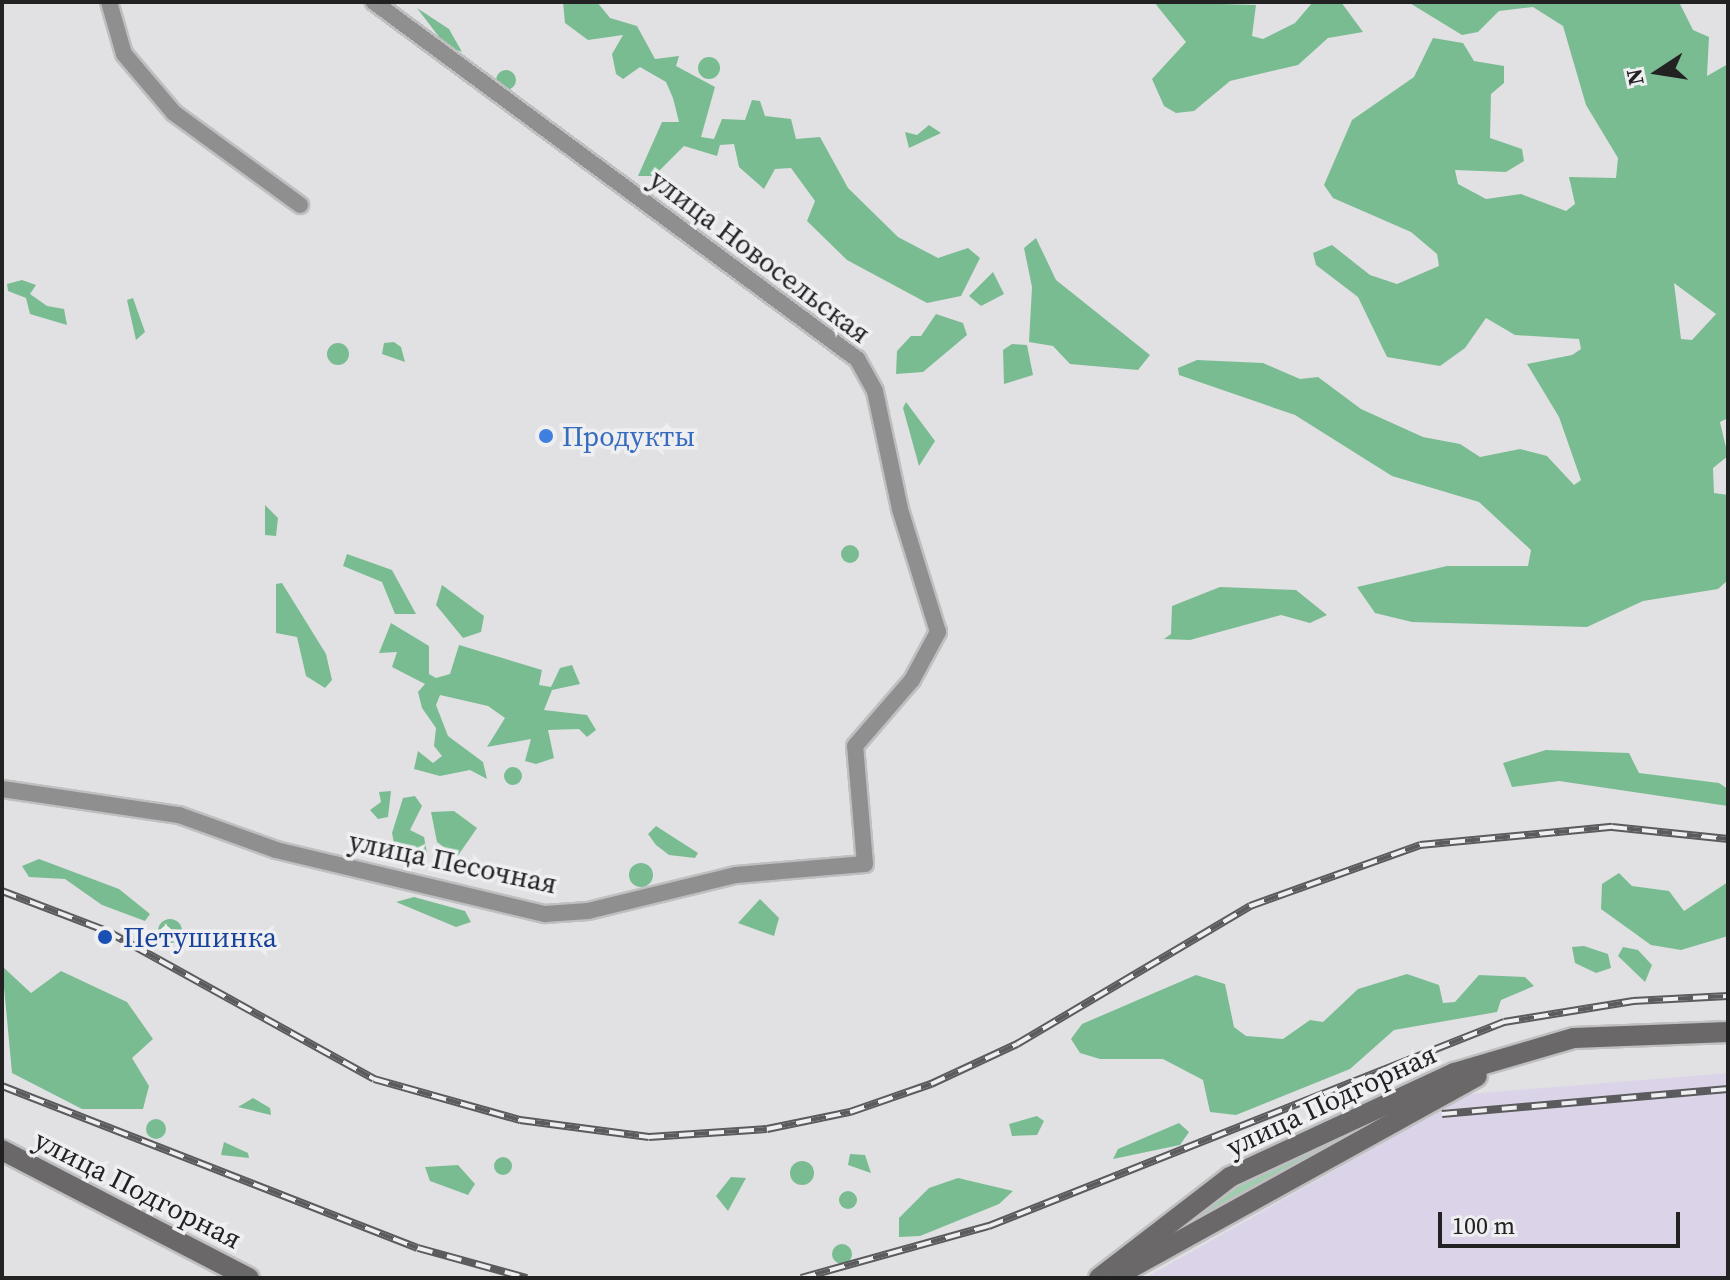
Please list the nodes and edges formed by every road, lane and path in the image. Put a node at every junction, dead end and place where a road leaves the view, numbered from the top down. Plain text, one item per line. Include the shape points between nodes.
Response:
1 (109, 2) edge
2 (374, 2) edge
3 (300, 205) dead end
4 (863, 782) joint
5 (2, 789) edge
6 (1728, 1032) edge
7 (1521, 1053) junction
8 (2, 1150) edge
9 (249, 1278) edge
10 (1099, 1278) edge
11 (1113, 1278) edge

1 - 3 street via 124,54 174,113
2 - 4 street, улица Новосельская via 857,359 875,391 900,509 938,632 912,680 855,746
4 - 5 street, улица Песочная via 865,864 736,875 588,911 545,914 276,850 179,815
6 - 7 main road, улица Подгорная via 1574,1038
7 - 10 main road, улица Подгорная via 1454,1073 1230,1177
7 - 11 main road, улица Подгорная
8 - 9 main road, улица Подгорная

